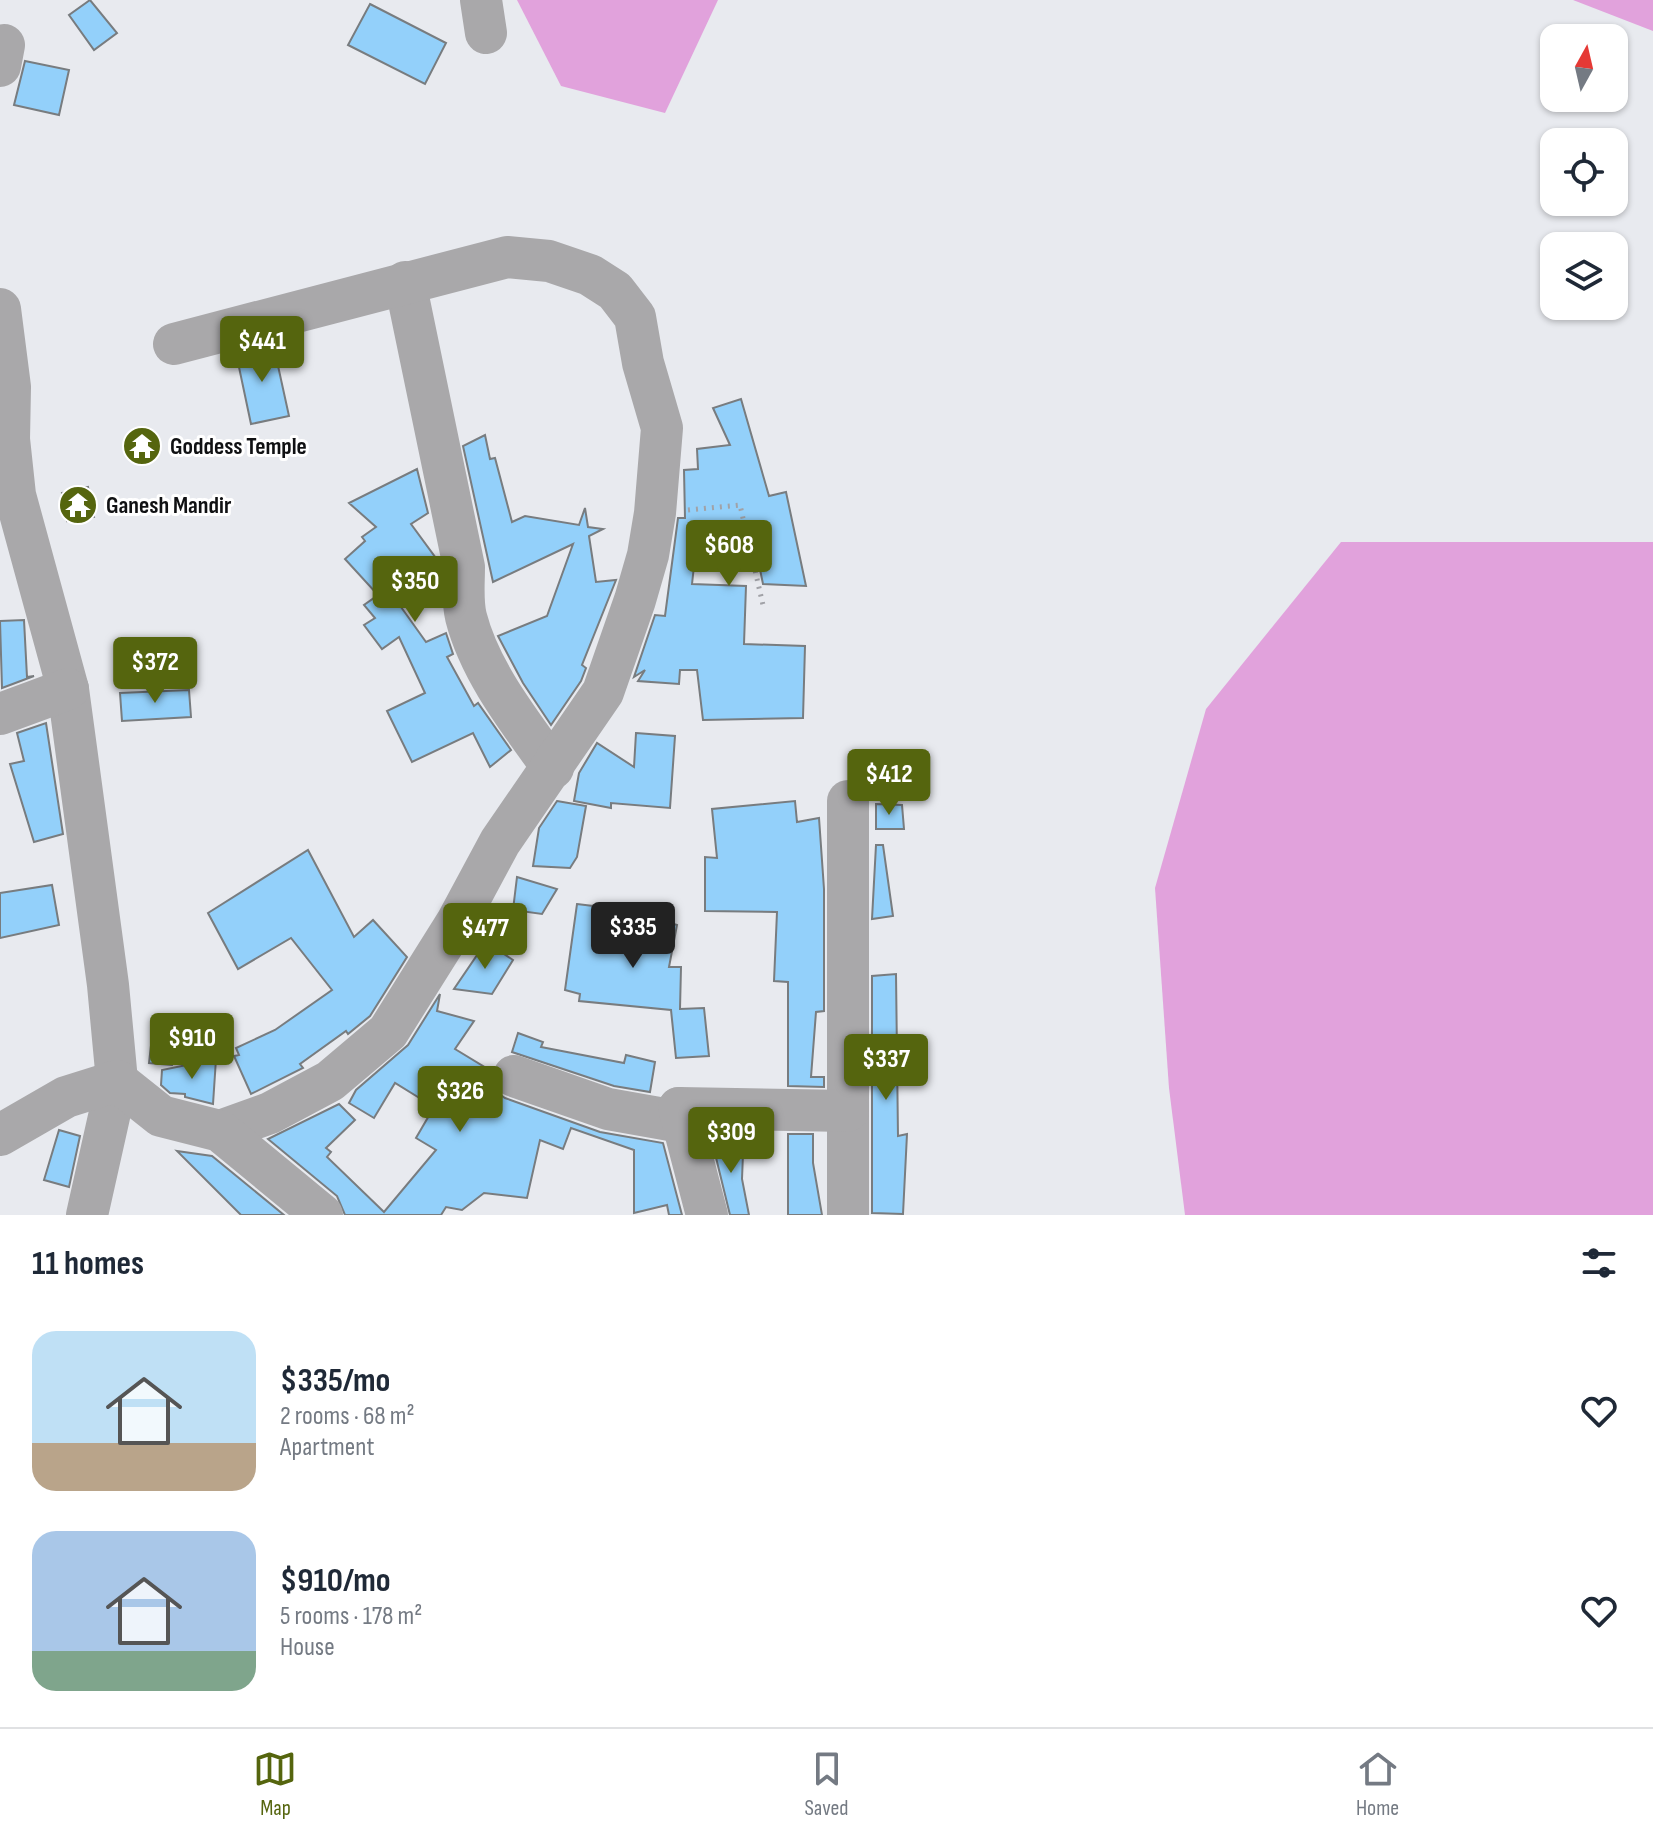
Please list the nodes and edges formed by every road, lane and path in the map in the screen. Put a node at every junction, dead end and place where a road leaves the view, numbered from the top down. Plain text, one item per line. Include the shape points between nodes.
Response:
1 (405, 282) junction
2 (0, 309) edge
3 (174, 344) dead end
4 (4, 438) edge
5 (655, 513) junction
6 (763, 605) dead end
7 (68, 689) junction
8 (0, 714) edge
9 (553, 768) junction
10 (848, 801) dead end
11 (514, 1076) dead end
12 (117, 1081) junction
13 (679, 1108) junction
14 (848, 1111) junction
15 (220, 1131) junction
16 (0, 1135) edge
17 (87, 1215) edge
18 (322, 1215) edge
19 (707, 1215) edge
20 (848, 1215) edge

1 - 3 street
1 - 5 street via 507,257 549,261 590,275 615,291 635,317 662,428
1 - 9 street via 464,567 465,613 475,645 501,692
2 - 4 street via 10,387
4 - 7 street
5 - 6 path via 740,505
5 - 9 street via 648,555 603,692
7 - 8 street
7 - 12 street
9 - 15 street via 500,842 388,1032 330,1081 270,1113
10 - 14 street
11 - 13 street via 608,1109 670,1120
12 - 15 street via 161,1116
12 - 16 street via 66,1097
12 - 17 street
13 - 14 street
13 - 19 street
14 - 20 street
15 - 18 street

